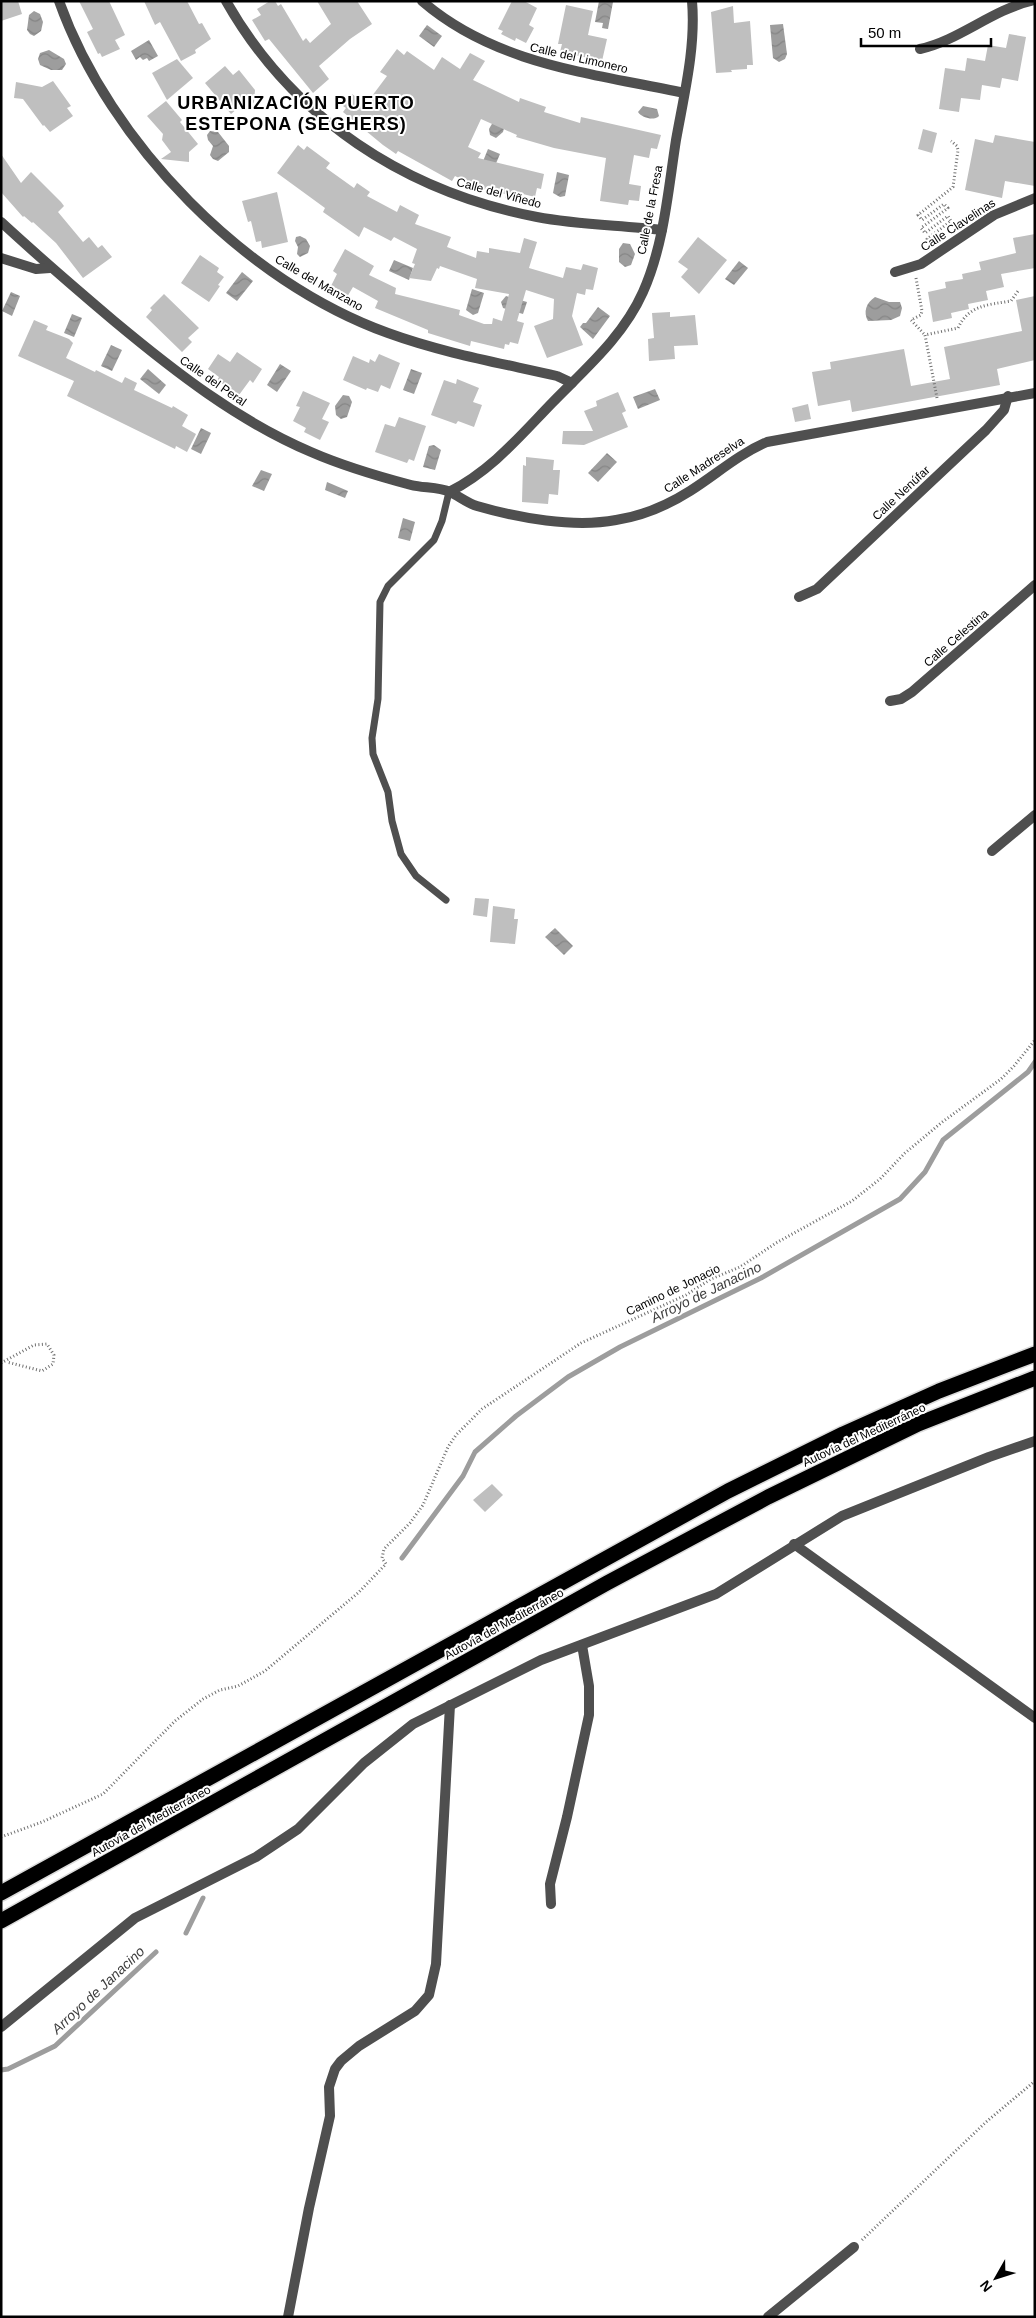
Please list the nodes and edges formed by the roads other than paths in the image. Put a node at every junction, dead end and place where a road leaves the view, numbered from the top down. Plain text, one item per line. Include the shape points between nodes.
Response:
1 (58, 1) edge
2 (226, 1) edge
3 (422, 1) edge
4 (692, 1) edge
5 (1031, 1) edge
6 (920, 49) dead end
7 (684, 93) junction
8 (1035, 198) edge
9 (1, 222) edge
10 (662, 230) junction
11 (1, 258) edge
12 (50, 268) junction
13 (895, 272) dead end
14 (572, 383) junction
15 (1035, 393) edge
16 (1008, 396) junction
17 (449, 492) junction
18 (1035, 585) edge
19 (799, 596) dead end
20 (890, 702) dead end
21 (1035, 815) edge
22 (992, 851) dead end
23 (446, 900) dead end
24 (1035, 1354) edge
25 (1035, 1378) edge
26 (1035, 1441) edge
27 (794, 1544) junction
28 (582, 1645) junction
29 (450, 1704) junction
30 (1035, 1718) edge
31 (1, 1893) edge
32 (551, 1904) dead end
33 (1, 1921) edge
34 (1, 2027) edge
35 (854, 2247) road end
36 (288, 2317) edge
37 (768, 2317) edge

1 - 14 street, Calle del Manzano via 91,71 129,130 201,213 266,268 320,301 386,333 456,354 556,376
2 - 10 street, Calle del Viñedo via 265,56 306,102 347,138 391,166 440,190 494,208 559,221
3 - 7 street, Calle del Limonero via 471,36 517,56 574,72
4 - 7 street, Calle de la Fresa via 692,42
5 - 6 street
7 - 10 street, Calle de la Fresa
8 - 13 street, Calle Clavelinas via 994,215 938,253 913,267
9 - 12 street, Calle del Peral
10 - 14 street, Calle de la Fresa via 650,274 633,311 612,341
11 - 12 street via 36,269
12 - 17 street, Calle del Peral via 146,348 223,404 277,436 373,475
14 - 17 street, Calle de la Fresa via 491,465
15 - 16 street, Calle Madreselva
16 - 17 street, Calle Madreselva via 767,442 736,456 675,500 616,520 581,523 541,519 477,506
16 - 19 street, Calle Nenúfar via 1004,410 986,430 817,589
17 - 23 lane via 434,540 388,586 380,602 378,699 372,738 373,754 388,792 402,854 416,876
18 - 20 street, Calle Celestina via 912,692
21 - 22 street
24 - 31 highway, Autovía del Mediterráneo via 939,1390 728,1491
25 - 33 highway, Autovía del Mediterráneo via 918,1424 768,1497 607,1583
26 - 27 street via 842,1516
27 - 28 street via 716,1594
27 - 30 street
28 - 29 street via 541,1660
28 - 32 street via 589,1686 589,1714 550,1884
29 - 34 street via 413,1724 364,1763 298,1829 256,1857 135,1918
29 - 36 street via 436,1964 429,1995 415,2011 359,2046 334,2070 329,2086 330,2116
35 - 37 street

